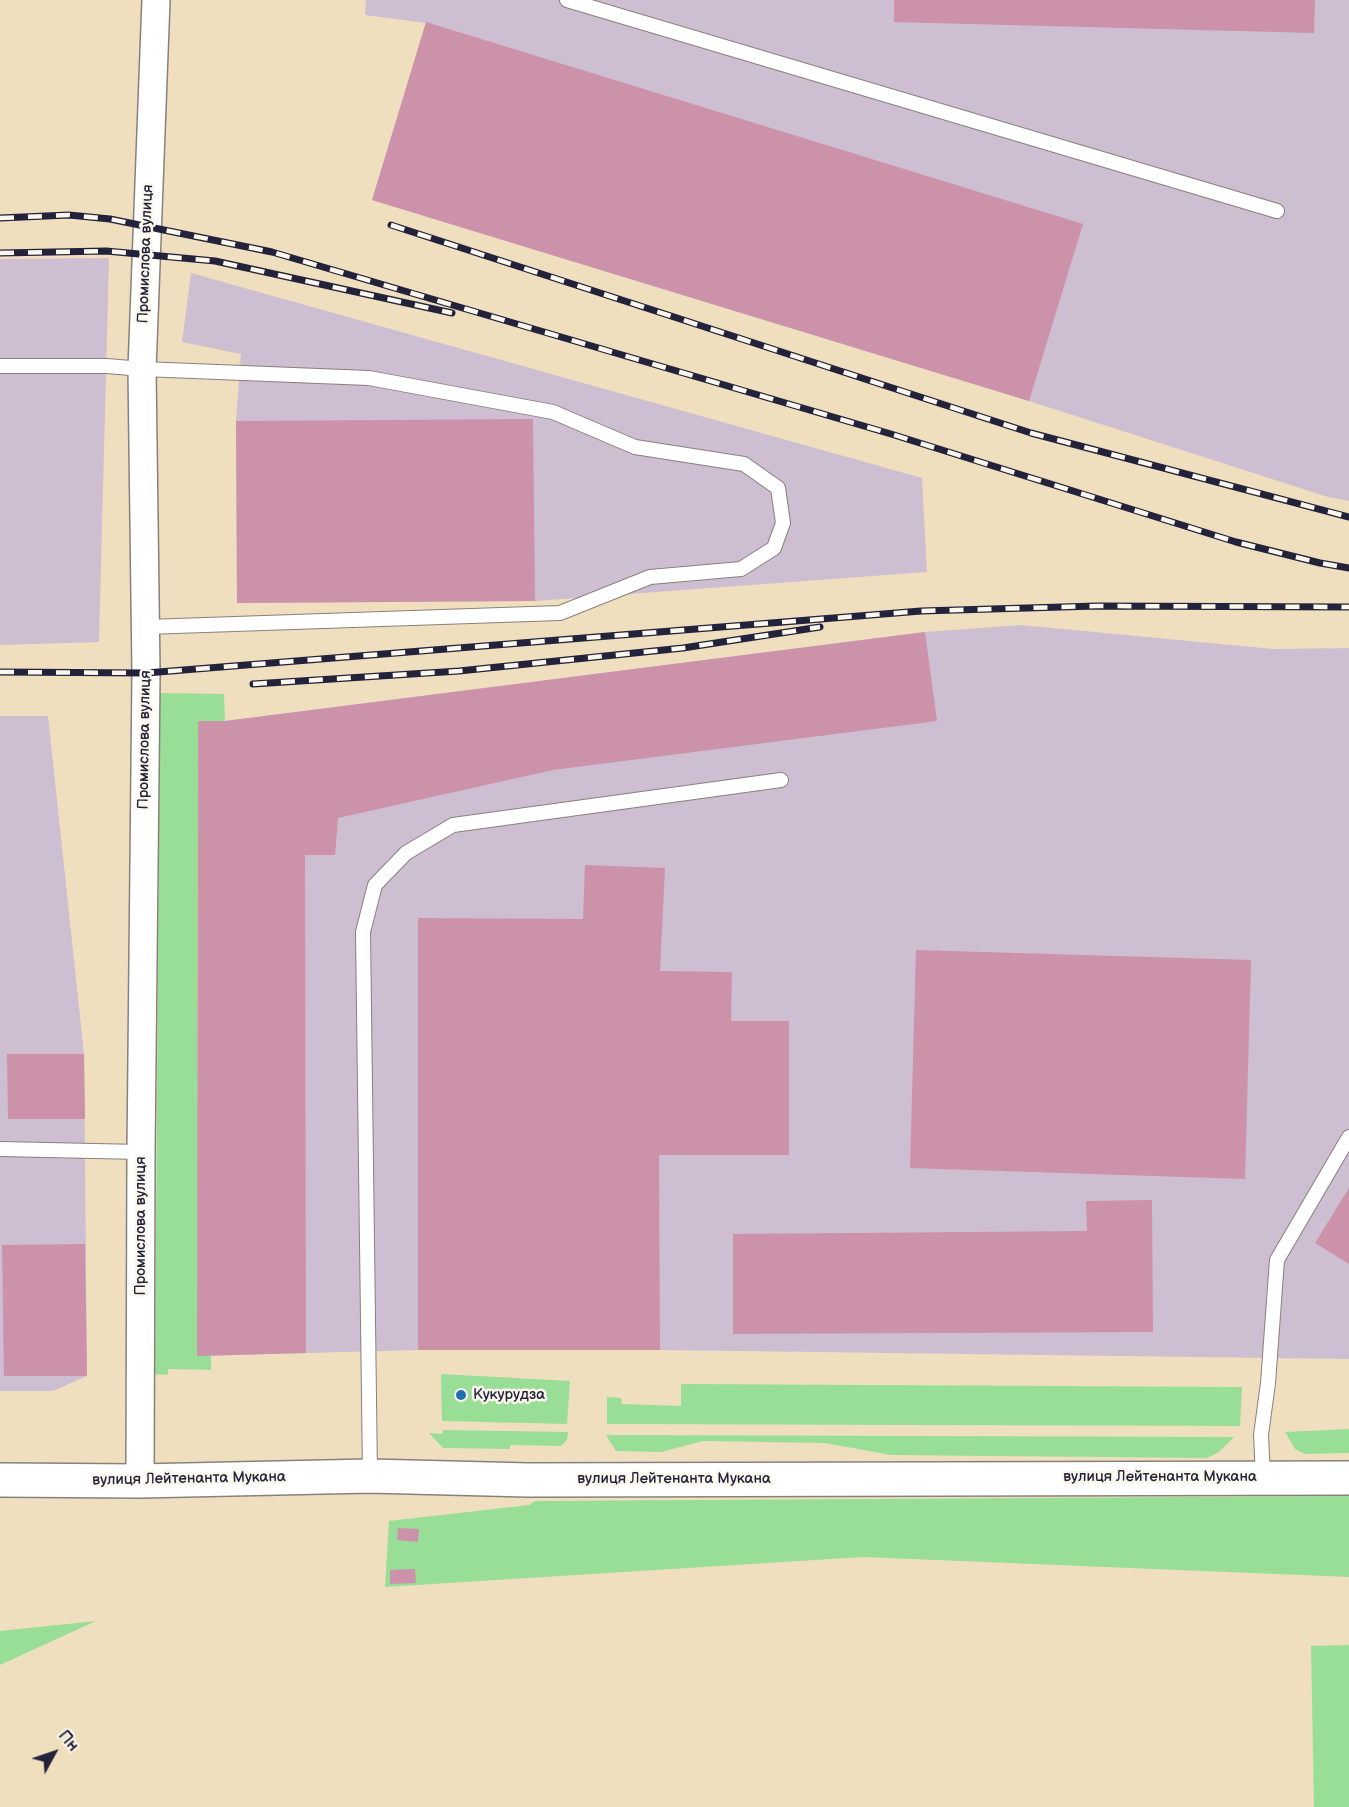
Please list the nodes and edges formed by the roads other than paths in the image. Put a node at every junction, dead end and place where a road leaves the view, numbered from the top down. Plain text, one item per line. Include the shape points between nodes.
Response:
1 (156, 0) edge
2 (567, 0) edge
3 (1277, 211) dead end
4 (0, 366) edge
5 (142, 369) junction
6 (146, 627) junction
7 (781, 780) dead end
8 (1349, 1137) edge
9 (0, 1149) edge
10 (141, 1152) junction
11 (370, 1476) junction
12 (1263, 1477) junction
13 (1349, 1478) edge
14 (0, 1480) edge
15 (140, 1481) junction

1 - 5 street, Промислова вулиця
2 - 3 lane
4 - 5 lane
5 - 6 street, Промислова вулиця
5 - 6 lane via 369,378 554,412 635,447 744,464 778,488 783,523 774,548 741,568 650,577 560,613
6 - 10 street, Промислова вулиця
7 - 11 lane via 453,825 406,853 375,885 363,932
8 - 12 lane via 1277,1260 1261,1435
9 - 10 lane
10 - 15 street, Промислова вулиця
11 - 12 main road, вулиця Лейтенанта Мукана via 528,1480
11 - 15 main road, вулиця Лейтенанта Мукана
12 - 13 main road, вулиця Лейтенанта Мукана
14 - 15 main road, вулиця Лейтенанта Мукана

